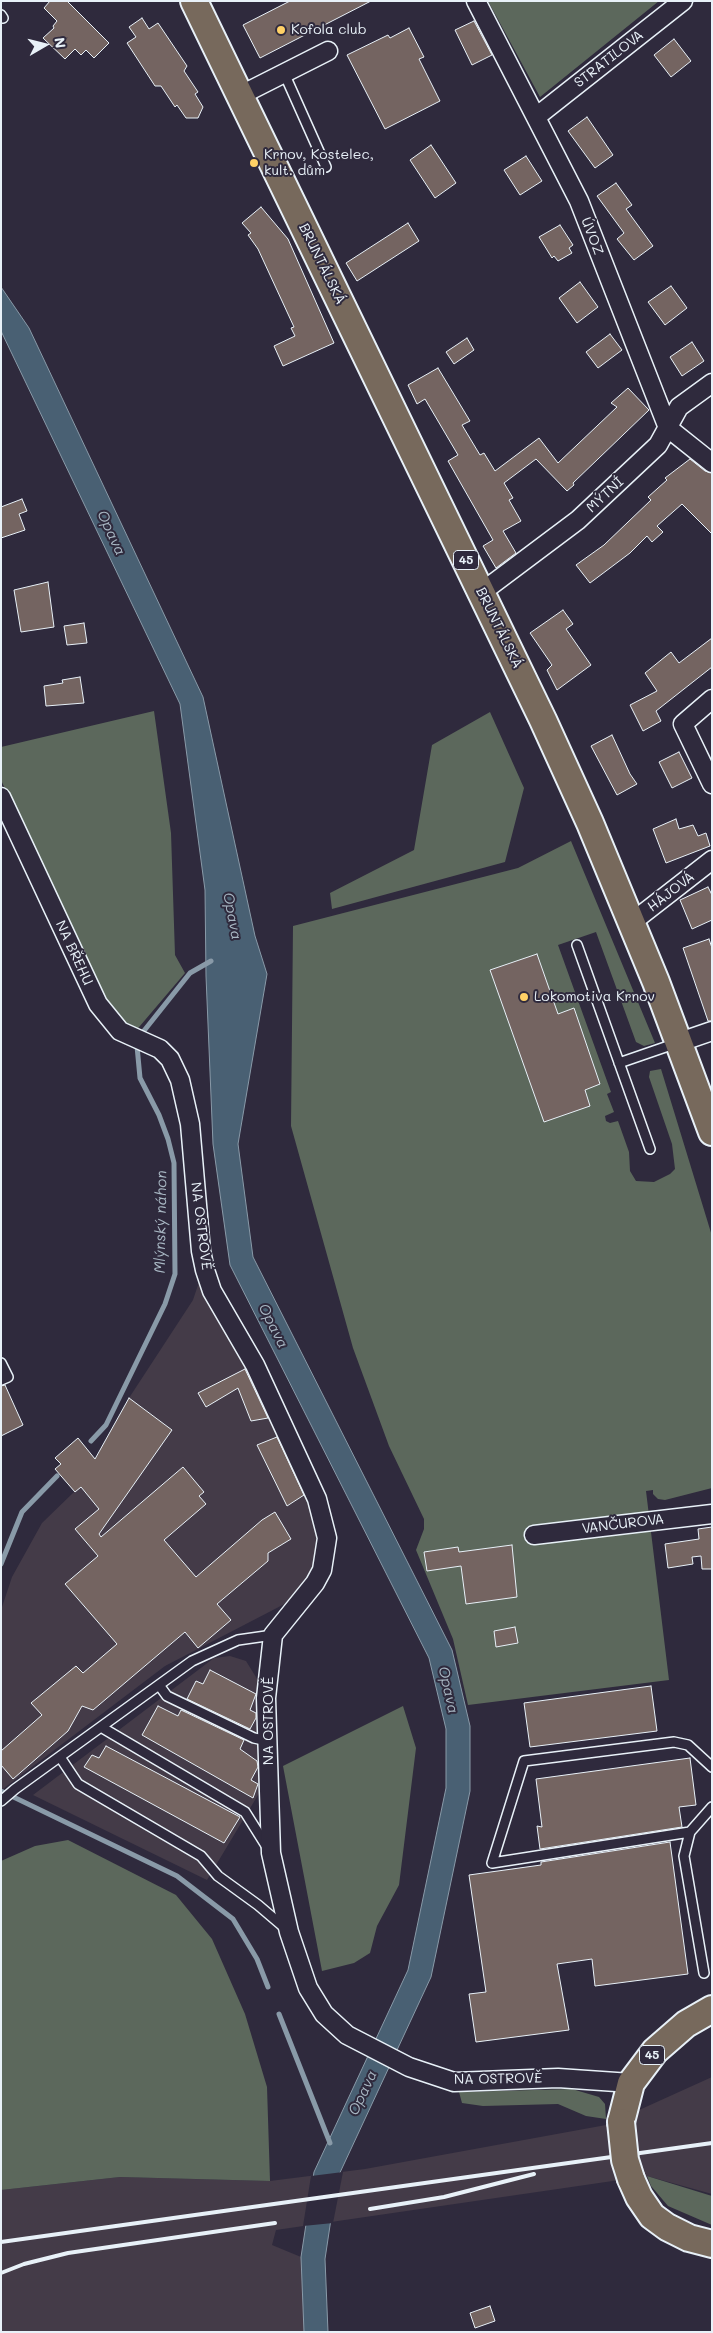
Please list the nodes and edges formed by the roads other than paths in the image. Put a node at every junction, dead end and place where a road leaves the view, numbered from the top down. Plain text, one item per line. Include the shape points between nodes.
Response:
1 (194, 1) edge
2 (476, 1) edge
3 (683, 1) edge
4 (328, 51) dead end
5 (284, 73) junction
6 (238, 96) junction
7 (536, 117) junction
8 (326, 167) dead end
9 (712, 383) edge
10 (668, 428) junction
11 (712, 464) edge
12 (482, 592) junction
13 (712, 700) edge
14 (712, 784) edge
15 (1, 797) edge
16 (712, 860) edge
17 (631, 923) junction
18 (577, 945) dead end
19 (712, 1031) edge
20 (680, 1042) junction
21 (619, 1063) junction
22 (180, 1080) joint
23 (712, 1132) edge
24 (650, 1149) dead end
25 (1, 1363) edge
26 (1, 1380) edge
27 (712, 1514) edge
28 (534, 1535) dead end
29 (274, 1636) junction
30 (159, 1686) junction
31 (101, 1727) junction
32 (268, 1740) junction
33 (60, 1757) junction
34 (712, 1767) edge
35 (1, 1801) edge
36 (712, 1807) edge
37 (690, 1832) junction
38 (271, 1853) junction
39 (289, 1932) junction
40 (704, 1973) dead end
41 (712, 2009) edge
42 (631, 2083) junction
43 (712, 2244) edge

1 - 6 main road, BRUNTÁLSKÁ / 45
2 - 7 street, ÚVOZ
3 - 7 street, STRATILOVA
4 - 5 street
5 - 6 street
5 - 8 lane
6 - 12 main road, BRUNTÁLSKÁ / 45
7 - 10 street, ÚVOZ via 579,202
9 - 10 street, MÝTNÍ via 679,407
10 - 11 street, ÚVOZ
10 - 12 street, MÝTNÍ via 658,445 578,520
12 - 17 main road, BRUNTÁLSKÁ / 45 via 582,806
13 - 14 street via 683,724
15 - 22 street, NA BŘEHU via 98,1004 120,1031 150,1043 170,1058
16 - 17 street, HÁJOVÁ
17 - 20 main road, BRUNTÁLSKÁ / 45
18 - 21 lane
19 - 20 street
20 - 21 lane
20 - 23 main road, BRUNTÁLSKÁ / 45
21 - 24 lane
22 - 29 street, NA OSTROVĚ via 190,1124 205,1270 212,1291 255,1365 317,1499 327,1538 322,1570 315,1584
25 - 26 lane via 8,1377
27 - 28 street, VANČUROVA
29 - 30 lane via 238,1640 192,1662
29 - 32 street, NA OSTROVĚ via 266,1698
30 - 31 lane
30 - 32 lane via 167,1696 254,1738
31 - 33 lane
31 - 38 lane via 245,1812
32 - 38 street, NA OSTROVĚ
33 - 35 lane
33 - 39 lane via 78,1784 201,1856 218,1876
34 - 37 lane via 688,1745 674,1742 524,1761 492,1863
36 - 37 lane
37 - 40 lane via 684,1856
38 - 39 street, NA OSTROVĚ
39 - 42 street, NA OSTROVĚ via 308,1988 324,2014 347,2035 409,2067 454,2082 558,2078
41 - 42 main road, 45 via 686,2024 655,2051
42 - 43 main road, 45, bridge via 621,2122 630,2179 652,2216 689,2238

